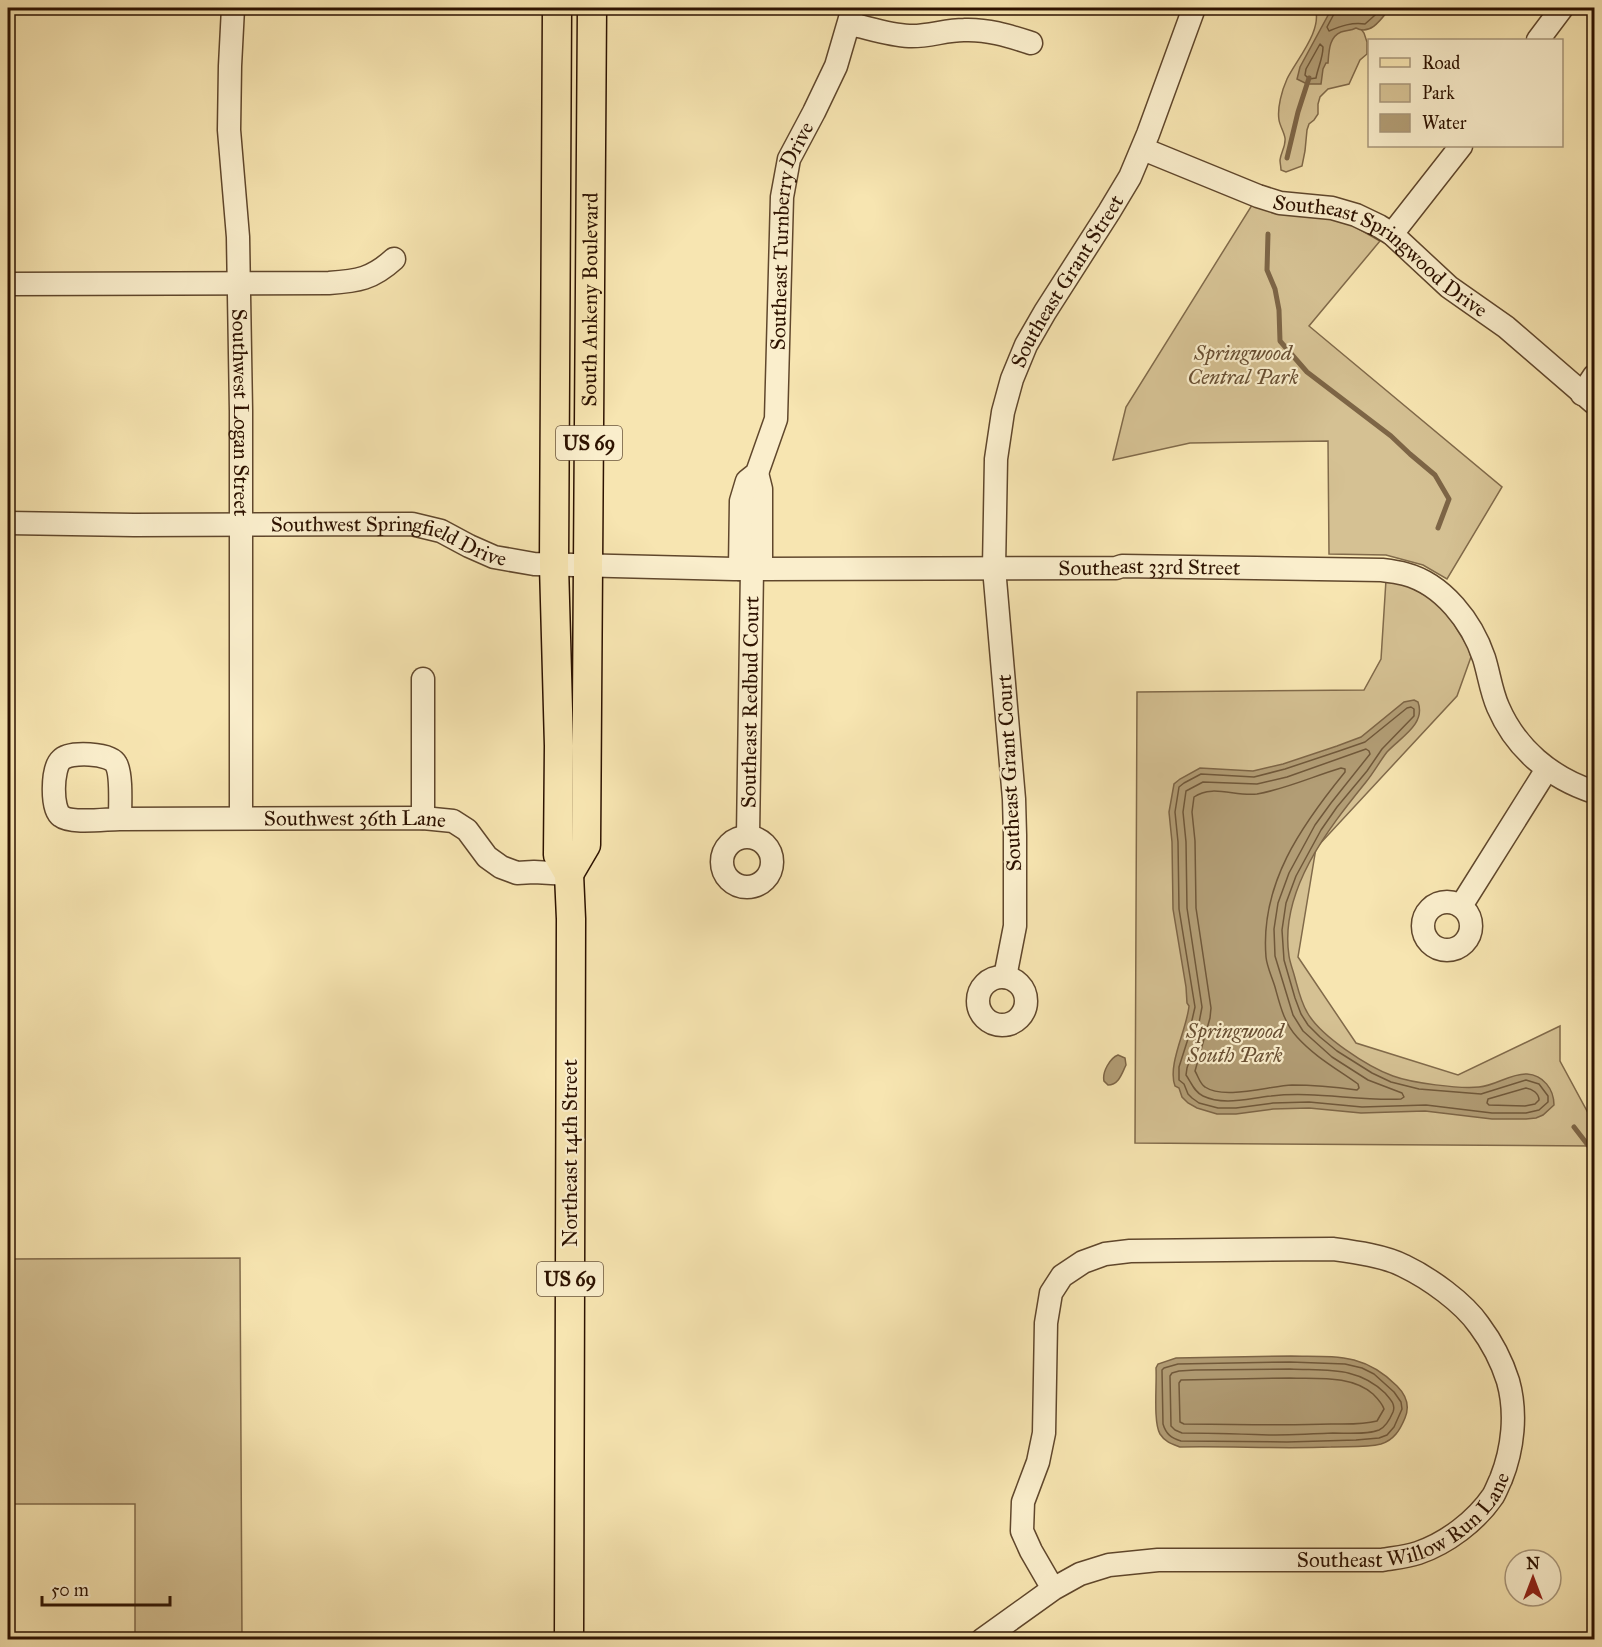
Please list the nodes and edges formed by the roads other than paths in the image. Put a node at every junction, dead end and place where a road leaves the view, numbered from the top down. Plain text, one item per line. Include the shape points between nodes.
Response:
1 (233, 8) edge
2 (557, 8) edge
3 (592, 8) edge
4 (1194, 8) edge
5 (1562, 8) edge
6 (852, 16) edge
7 (1539, 39) edge
8 (1032, 43) dead end
9 (1460, 147) edge
10 (1143, 149) junction
11 (1392, 234) junction
12 (394, 259) dead end
13 (8, 284) edge
14 (239, 284) junction
15 (1590, 391) edge
16 (8, 523) edge
17 (241, 524) junction
18 (554, 565) junction
19 (588, 566) junction
20 (994, 568) junction
21 (751, 569) junction
22 (423, 679) dead end
23 (1547, 770) junction
24 (1594, 792) edge
25 (241, 818) junction
26 (423, 818) junction
27 (120, 819) dead end
28 (748, 836) dead end
29 (569, 874) junction
30 (1461, 906) dead end
31 (571, 919) joint
32 (1005, 977) dead end
33 (1053, 1589) junction
34 (568, 1640) edge
35 (982, 1640) edge

1 - 14 street, Southwest Logan Street via 229,130
2 - 18 main road, South Ankeny Boulevard / US 69
3 - 19 main road, South Ankeny Boulevard / US 69
4 - 10 street, Southeast Grant Street
5 - 7 street
6 - 8 street via 887,33 905,36 982,30
6 - 21 street, Southeast Turnberry Drive via 836,66 789,159 782,197 776,419 757,473 747,482 741,501
9 - 11 street
10 - 11 street, Southeast Springwood Drive via 1258,196 1332,208 1368,220
10 - 20 street, Southeast Grant Street via 1109,212 1045,312 1012,379 996,459
11 - 15 street, Southeast Springwood Drive via 1449,287
12 - 14 street via 385,268 354,281
13 - 14 street
14 - 17 street, Southwest Logan Street
16 - 17 street, Southwest Springfield Drive
17 - 18 street, Southwest Springfield Drive via 412,524 441,531 494,557
17 - 25 street, Southwest Logan Street
18 - 19 street, Southwest Springfield Drive
18 - 29 main road, South Ankeny Boulevard / US 69 via 558,855
19 - 21 street, Southeast 33rd Street
19 - 29 main road, South Ankeny Boulevard / US 69 via 586,845
20 - 21 street, Southeast 33rd Street
20 - 23 street, Southeast 33rd Street via 1369,569 1406,574 1442,594 1457,609 1484,658 1492,694 1505,722 1517,741
20 - 32 street, Southeast Grant Court via 1015,835 1015,926
21 - 28 street, Southeast Redbud Court
22 - 26 street
23 - 24 street, Southeast 33rd Street
23 - 30 street
25 - 26 street, Southwest 36th Lane
25 - 27 street, Southwest 36th Lane
26 - 29 street, Southwest 36th Lane via 453,820 501,867 517,873
29 - 31 main road, South Ankeny Boulevard / US 69
31 - 34 main road, Northeast 14th Street / US 69
33 - 33 street, Southeast Willow Run Lane via 1080,1574 1109,1565 1158,1560 1382,1560 1417,1553 1446,1540 1494,1496 1506,1466 1513,1439 1513,1410 1508,1382 1496,1352 1478,1323 1458,1302 1403,1265 1366,1254 1333,1249 1130,1251 1083,1262 1062,1276 1051,1293 1046,1323 1044,1433 1023,1502 1022,1531
33 - 35 street, Southeast Willow Run Lane

